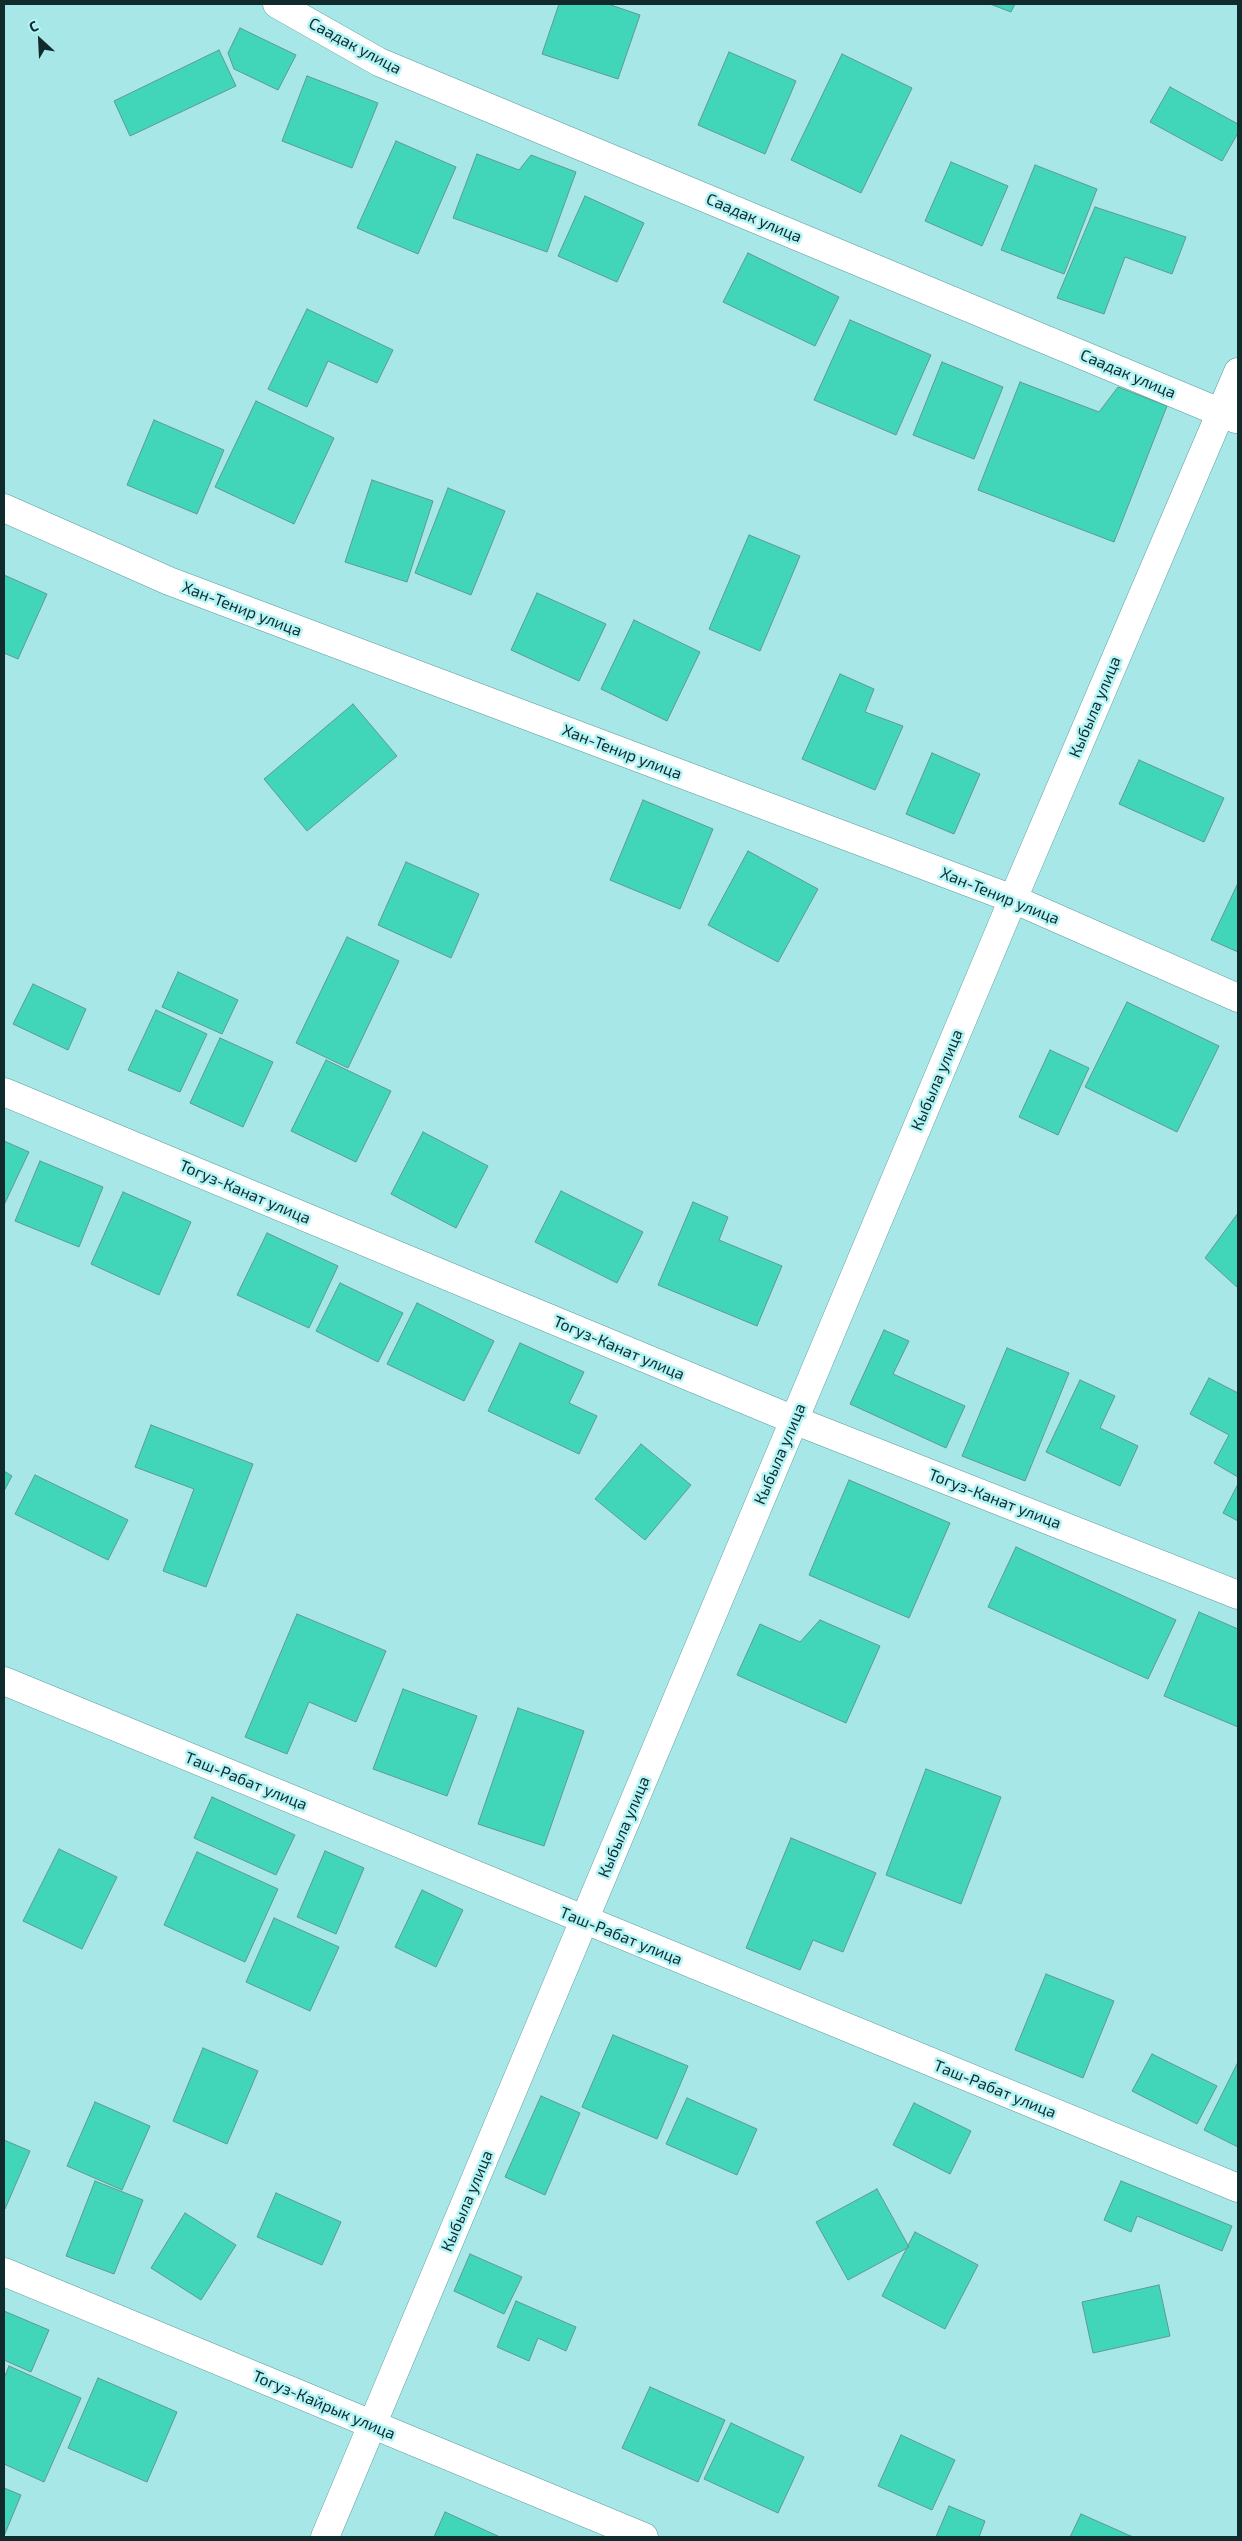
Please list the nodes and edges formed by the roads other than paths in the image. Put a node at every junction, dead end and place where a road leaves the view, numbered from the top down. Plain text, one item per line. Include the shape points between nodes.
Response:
1 (277, 4) edge
2 (1238, 372) edge
3 (1229, 416) edge
4 (4, 508) edge
5 (1013, 899) junction
6 (1238, 998) edge
7 (4, 1092) edge
8 (794, 1420) junction
9 (1238, 1595) edge
10 (4, 1681) edge
11 (584, 1921) junction
12 (1238, 2188) edge
13 (4, 2272) edge
14 (372, 2425) junction
15 (325, 2537) edge
16 (644, 2537) edge

1 - 3 street, Саадак улица via 379,62
2 - 3 street, Кыбыла улица
3 - 5 street, Кыбыла улица
4 - 5 street, Хан-Тенир улица via 169,581
5 - 6 street, Хан-Тенир улица
5 - 8 street, Кыбыла улица
7 - 8 street, Тогуз-Канат улица
8 - 9 street, Тогуз-Канат улица
8 - 11 street, Кыбыла улица
10 - 11 street, Таш-Рабат улица
11 - 12 street, Таш-Рабат улица
11 - 14 street, Кыбыла улица
13 - 14 street, Тогуз-Кайрык улица
14 - 15 street, Кыбыла улица
14 - 16 street, Тогуз-Кайрык улица

